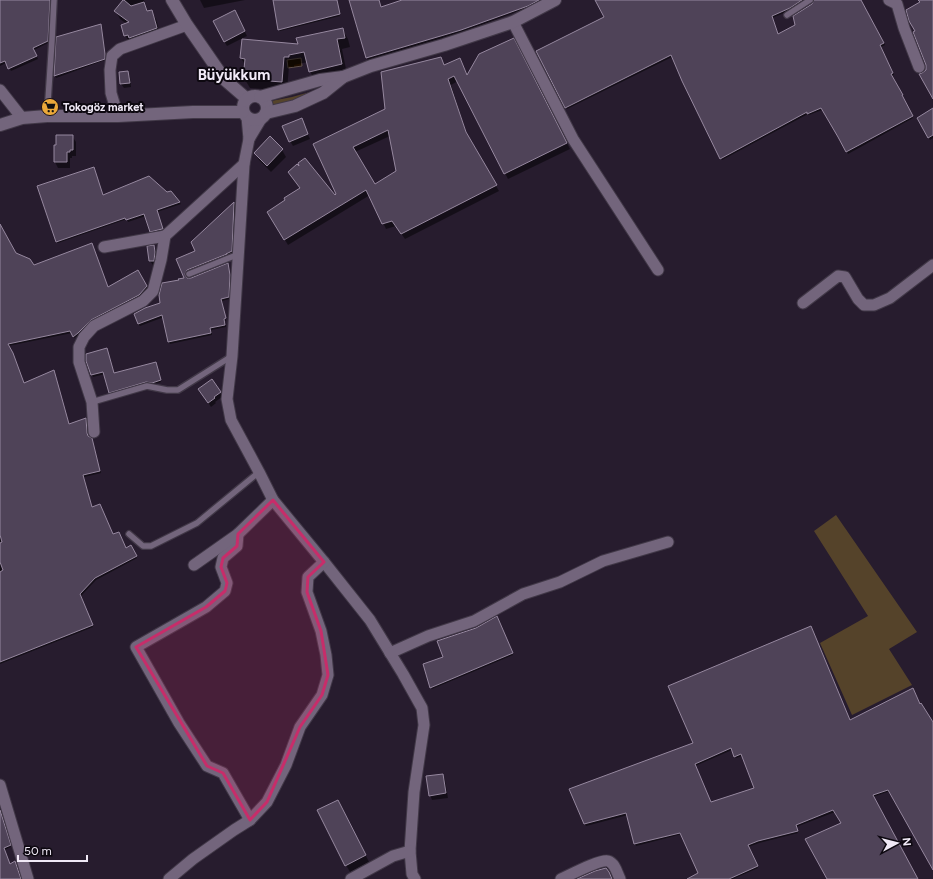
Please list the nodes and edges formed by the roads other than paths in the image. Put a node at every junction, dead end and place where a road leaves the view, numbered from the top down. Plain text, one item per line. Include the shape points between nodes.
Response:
1 (54, 0) edge
2 (172, 0) edge
3 (555, 0) edge
4 (810, 0) edge
5 (889, 0) edge
6 (786, 15) dead end
7 (513, 22) junction
8 (186, 25) junction
9 (919, 67) dead end
10 (343, 77) junction
11 (0, 90) edge
12 (260, 97) junction
13 (247, 99) junction
14 (245, 115) junction
15 (46, 116) junction
16 (118, 116) junction
17 (264, 116) junction
18 (22, 118) junction
19 (0, 125) edge
20 (249, 139) junction
21 (244, 164) junction
22 (165, 236) junction
23 (104, 247) dead end
24 (239, 254) junction
25 (933, 265) edge
26 (658, 270) dead end
27 (189, 274) dead end
28 (803, 303) dead end
29 (232, 356) junction
30 (92, 402) junction
31 (94, 432) dead end
32 (260, 472) junction
33 (273, 500) junction
34 (128, 534) dead end
35 (238, 534) junction
36 (668, 542) dead end
37 (324, 562) junction
38 (194, 565) dead end
39 (390, 653) junction
40 (1, 790) edge
41 (250, 820) junction
42 (410, 851) junction
43 (28, 879) edge
44 (169, 879) edge
45 (351, 879) edge
46 (415, 879) edge
47 (561, 879) edge
48 (620, 879) edge

1 - 15 lane
2 - 8 street
3 - 7 street
4 - 6 lane
5 - 9 street via 897,4
7 - 10 street
7 - 26 street via 574,139
8 - 13 street via 225,80
8 - 16 street via 120,49 112,56 111,93
10 - 12 street via 320,80
10 - 17 street via 323,93
11 - 18 street
12 - 13 street via 253,96
12 - 17 street via 267,106
13 - 14 street via 243,105
14 - 16 street via 193,112
14 - 17 street via 254,121
14 - 20 street
15 - 16 street
15 - 18 street
17 - 20 street
18 - 19 street
20 - 21 street
21 - 22 street
21 - 24 street
22 - 23 street
22 - 30 street via 153,291 142,301 94,326 79,347 78,362
24 - 27 lane
24 - 29 street
25 - 28 street via 890,298 874,305 864,305 844,277 838,276
29 - 30 lane via 178,390 147,386
29 - 32 street via 227,399 231,420
30 - 31 street
32 - 33 street
32 - 34 lane via 197,523 151,546 144,546
33 - 35 street
33 - 37 street
35 - 38 street
35 - 41 street via 237,546 223,558 221,567 227,583 225,592 206,607 136,647 207,766 223,773
36 - 39 street via 603,561 560,582 523,594 474,621 428,636
37 - 39 street via 370,620
37 - 41 street via 308,577 307,592 322,630 328,675 322,695 300,727 286,766 268,802
39 - 42 street via 422,708 424,725 414,792
40 - 43 street
41 - 44 street via 193,859
42 - 45 street via 394,856
42 - 46 street via 412,874
47 - 48 street via 601,861 609,861

